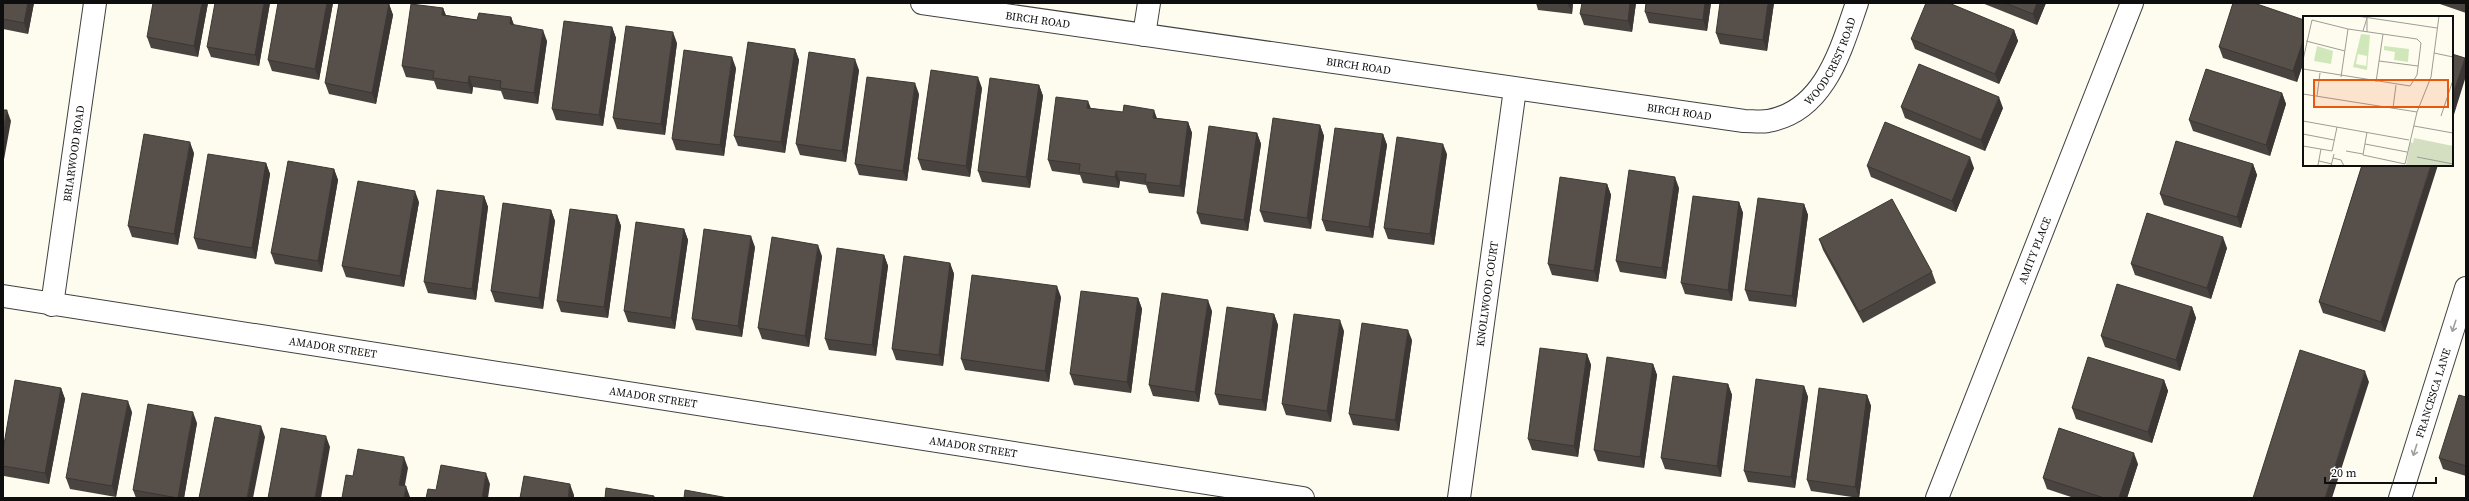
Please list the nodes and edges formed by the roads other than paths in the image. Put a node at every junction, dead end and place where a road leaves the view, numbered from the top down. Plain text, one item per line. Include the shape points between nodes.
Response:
1 (95, 3) edge
2 (922, 3) edge
3 (1149, 3) edge
4 (1857, 3) edge
5 (2132, 3) edge
6 (1144, 35) junction
7 (1515, 89) junction
8 (1794, 112) joint
9 (2466, 288) edge
10 (3, 296) edge
11 (52, 305) junction
12 (1303, 498) edge
13 (1459, 498) edge
14 (1937, 498) edge
15 (2400, 498) edge

1 - 11 street, BRIARWOOD ROAD
2 - 6 street, BIRCH ROAD
3 - 6 street
4 - 8 street, WOODCREST ROAD via 1830,75 1815,97
5 - 14 street, AMITY PLACE
6 - 7 street, BIRCH ROAD
7 - 8 street, BIRCH ROAD via 1744,121 1769,121
7 - 13 street, KNOLLWOOD COURT
9 -> 15 street, FRANCESCA LANE
10 - 11 street, AMADOR STREET
11 - 12 street, AMADOR STREET

